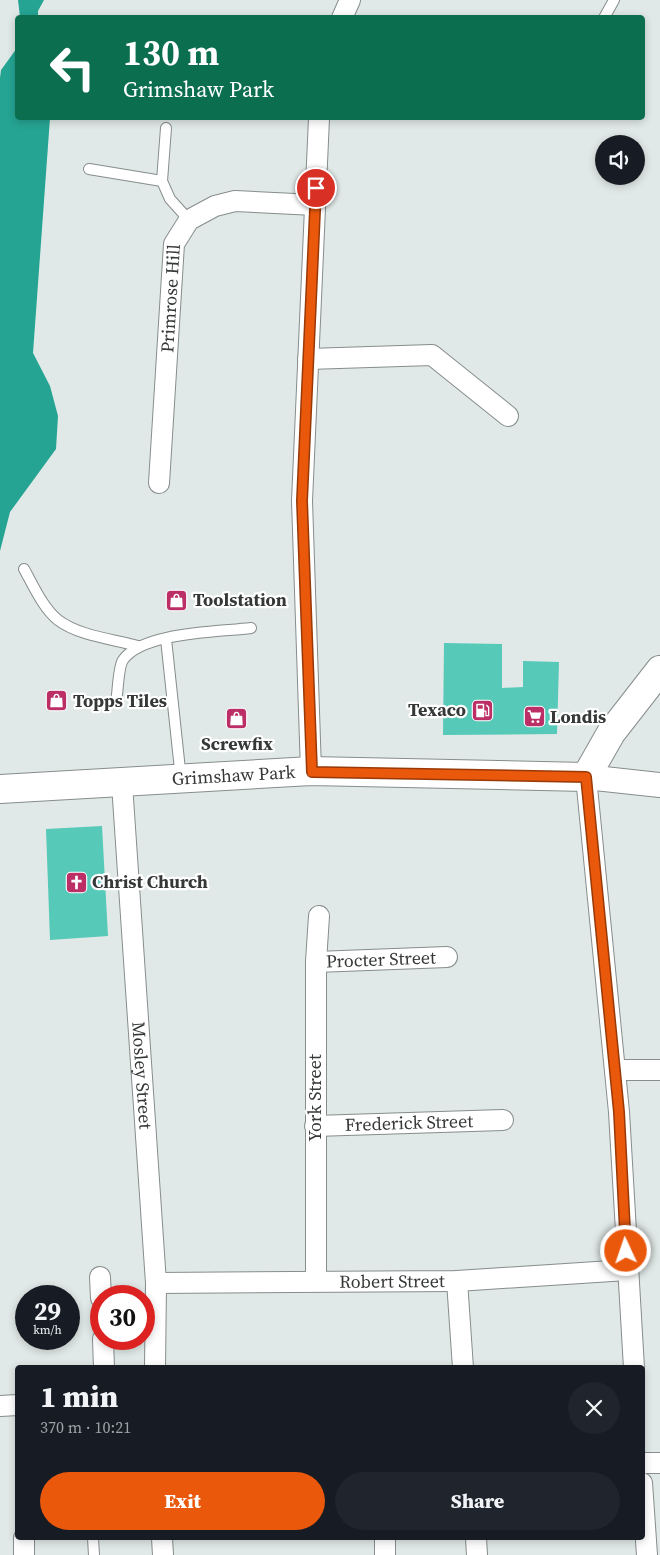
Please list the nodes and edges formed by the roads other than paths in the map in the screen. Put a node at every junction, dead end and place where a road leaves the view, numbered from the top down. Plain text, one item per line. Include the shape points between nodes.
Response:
1 (350, 0) edge
2 (614, 0) edge
3 (343, 15) edge
4 (606, 15) edge
5 (319, 120) edge
6 (166, 128) dead end
7 (89, 169) dead end
8 (162, 181) junction
9 (315, 205) junction
10 (188, 220) junction
11 (308, 358) junction
12 (508, 416) dead end
13 (159, 483) dead end
14 (24, 569) dead end
15 (251, 628) dead end
16 (166, 639) junction
17 (138, 646) junction
18 (660, 670) edge
19 (116, 702) dead end
20 (312, 772) junction
21 (586, 777) junction
22 (181, 780) junction
23 (122, 784) junction
24 (660, 785) edge
25 (0, 789) edge
26 (319, 916) dead end
27 (447, 956) dead end
28 (316, 962) junction
29 (615, 1070) junction
30 (660, 1070) edge
31 (503, 1120) dead end
32 (315, 1126) junction
33 (627, 1270) junction
34 (100, 1277) dead end
35 (316, 1280) junction
36 (457, 1280) junction
37 (156, 1283) junction
38 (100, 1285) edge
39 (103, 1350) edge
40 (104, 1365) edge
41 (155, 1365) edge
42 (464, 1365) edge
43 (634, 1365) edge
44 (15, 1405) edge
45 (0, 1406) edge
46 (645, 1463) edge
47 (660, 1463) edge
48 (645, 1526) edge
49 (24, 1540) edge
50 (93, 1540) edge
51 (162, 1540) edge
52 (385, 1540) edge
53 (476, 1540) edge
54 (24, 1555) edge
55 (94, 1555) edge
56 (163, 1555) edge
57 (385, 1555) edge
58 (477, 1555) edge
59 (647, 1555) edge

1 - 3 street
2 - 4 lane
5 - 9 street
6 - 8 lane
7 - 8 lane
8 - 10 lane via 170,199
9 - 10 street via 235,200
9 - 11 street
10 - 13 street, Primrose Hill via 174,244
11 - 12 street via 432,354
11 - 20 street via 302,501
14 - 17 lane via 58,620 83,632
15 - 16 lane
16 - 17 lane
16 - 22 lane
17 - 19 lane via 122,661
18 - 21 highway via 611,733
20 - 21 highway, Grimshaw Park
20 - 22 highway, Grimshaw Park
21 - 24 street
21 - 29 street
22 - 23 highway, Grimshaw Park
23 - 25 highway, Grimshaw Park
23 - 37 street, Mosley Street
26 - 28 street, York Street
27 - 28 street, Procter Street
28 - 32 street, York Street
29 - 30 street
29 - 33 street
31 - 32 street, Frederick Street
32 - 35 street, York Street
33 - 36 street, Robert Street
33 - 43 street
34 - 38 street
35 - 36 street, Robert Street
35 - 37 street, Robert Street
36 - 42 street
37 - 41 street, Mosley Street
39 - 40 street
44 - 45 street
46 - 47 street
48 - 59 street
49 - 54 street
50 - 55 lane
51 - 56 street
52 - 57 street
53 - 58 street

